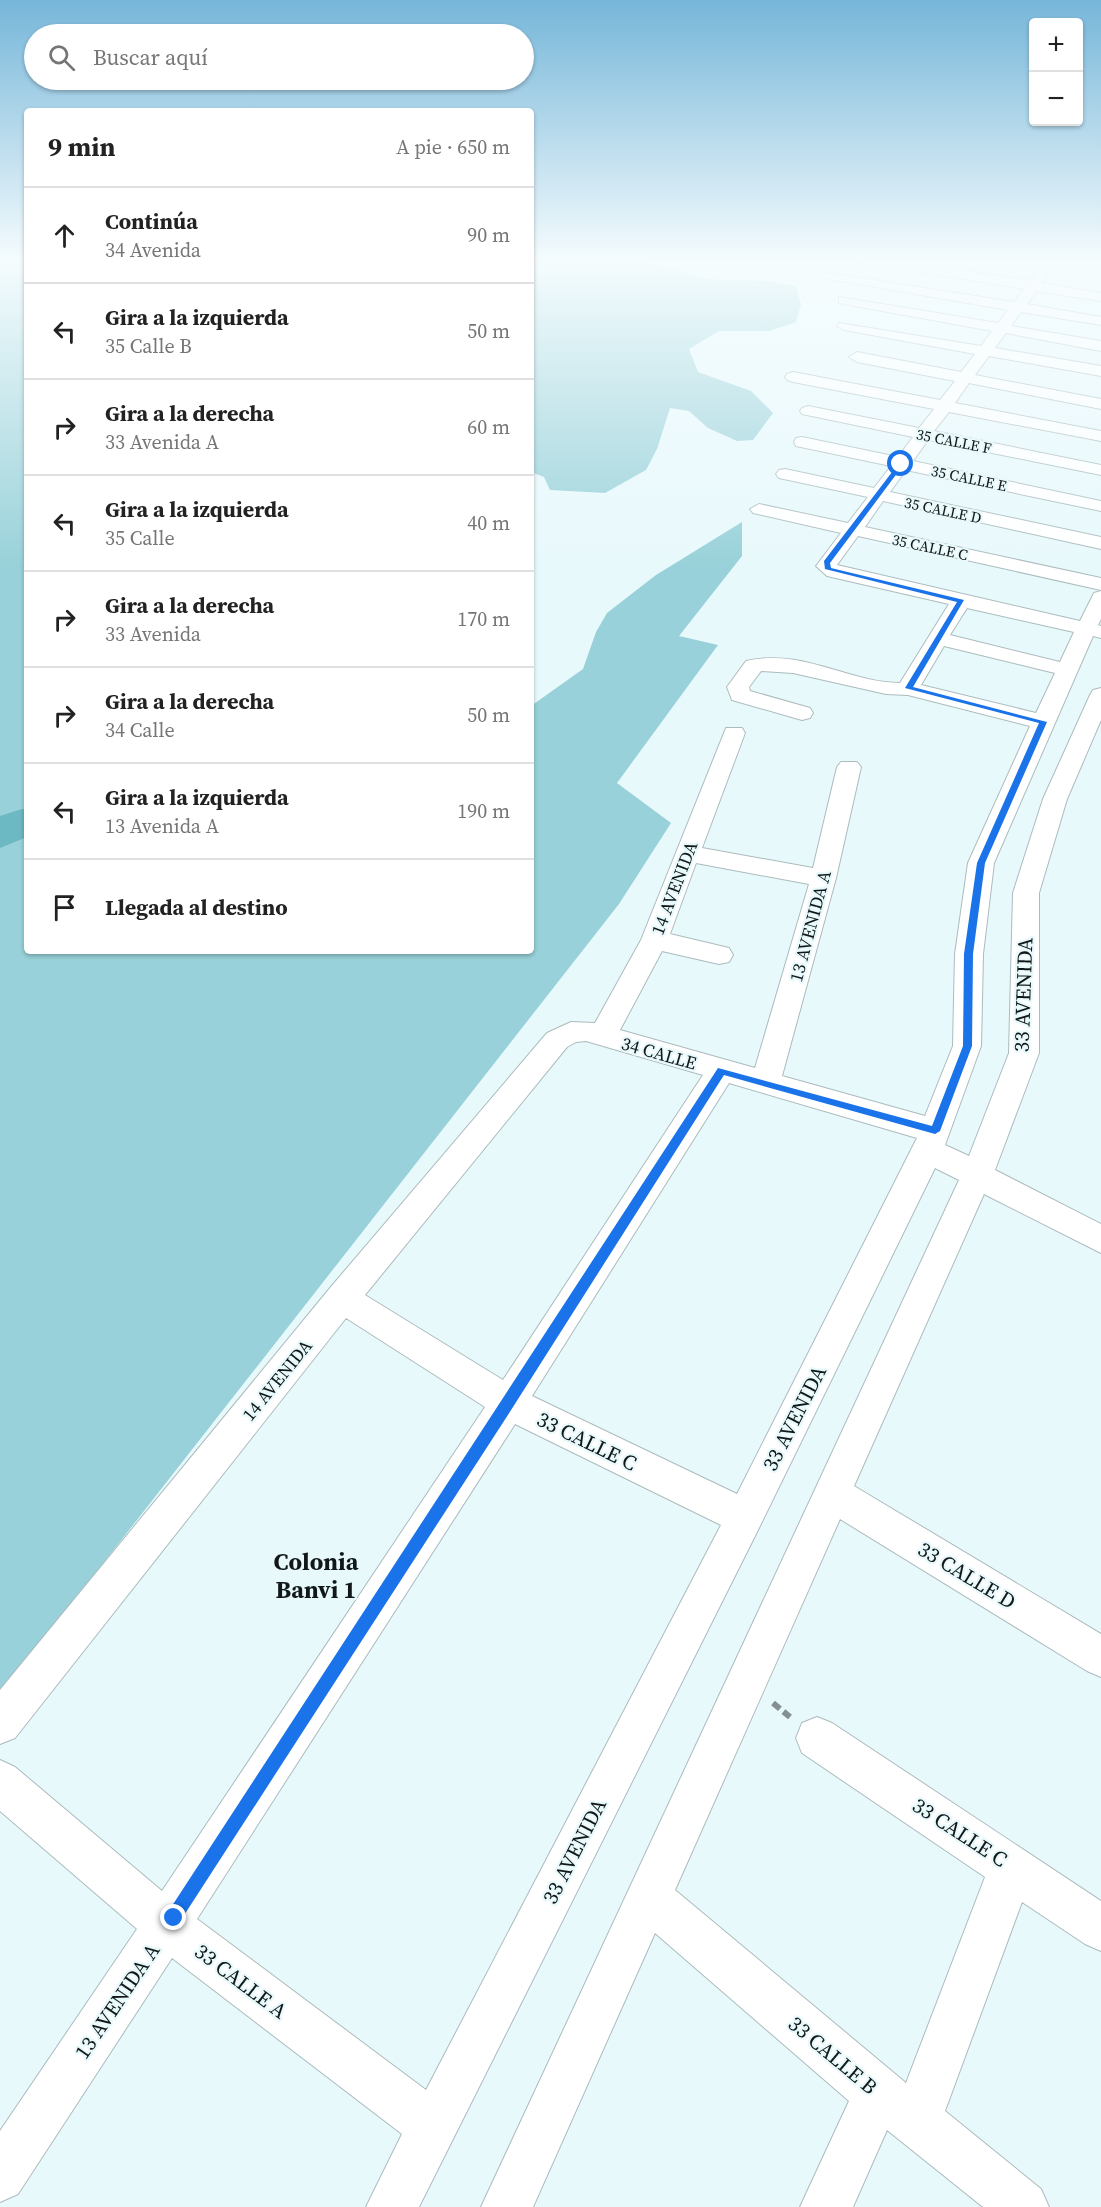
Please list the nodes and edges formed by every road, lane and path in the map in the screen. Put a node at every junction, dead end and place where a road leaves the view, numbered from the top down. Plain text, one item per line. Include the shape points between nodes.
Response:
1 (877, 361) edge
2 (977, 361) edge
3 (1043, 361) edge
4 (1101, 371) edge
5 (793, 376) dead end
6 (964, 378) junction
7 (1101, 404) edge
8 (945, 408) junction
9 (808, 411) dead end
10 (923, 435) junction
11 (1101, 436) edge
12 (802, 442) dead end
13 (901, 464) junction
14 (1101, 470) edge
15 (785, 474) dead end
16 (878, 496) junction
17 (1101, 506) edge
18 (759, 508) dead end
19 (853, 531) junction
20 (1101, 543) edge
21 (1101, 584) edge
22 (961, 601) junction
23 (1096, 619) edge
24 (939, 639) junction
25 (1068, 670) junction
26 (908, 688) junction
27 (1101, 695) edge
28 (802, 713) dead end
29 (1043, 722) junction
30 (735, 733) dead end
31 (1092, 740) edge
32 (849, 767) dead end
33 (687, 853) junction
34 (823, 878) junction
35 (654, 940) junction
36 (719, 955) dead end
37 (602, 1037) junction
38 (557, 1040) joint
39 (722, 1070) junction
40 (765, 1083) junction
41 (932, 1140) junction
42 (977, 1175) junction
43 (1101, 1239) edge
44 (342, 1299) junction
45 (509, 1403) junction
46 (832, 1493) junction
47 (745, 1517) junction
48 (1100, 1655) edge
49 (746, 1682) junction
50 (0, 1724) edge
51 (818, 1738) joint
52 (0, 1782) edge
53 (1012, 1866) junction
54 (648, 1897) junction
55 (168, 1926) junction
56 (1101, 1928) edge
57 (898, 2107) junction
58 (433, 2126) junction
59 (0, 2176) edge
60 (392, 2207) edge
61 (507, 2207) edge
62 (826, 2207) edge
63 (1023, 2207) edge

1 - 6 street
2 - 6 street
3 - 4 street
5 - 8 street
6 - 7 street
6 - 8 street
8 - 10 street
8 - 11 street
9 - 10 street, 35 CALLE F
10 - 13 street
10 - 14 street, 35 CALLE F
12 - 13 street, 35 CALLE E
13 - 16 street
13 - 17 street, 35 CALLE E
15 - 16 street, 35 CALLE D
16 - 19 street
16 - 20 street, 35 CALLE D
18 - 19 street, 35 CALLE C
19 - 21 street, 35 CALLE C
19 - 22 street via 826,563 828,569
22 - 23 street
22 - 24 street
23 - 25 street, 33 AVENIDA
24 - 25 street
24 - 26 street
25 - 29 street, 33 AVENIDA
26 - 28 street via 894,689 834,674 766,664 754,666 738,687 740,695
26 - 29 street
27 - 31 street, 33 AVENIDA
29 - 41 street, 33 AVENIDA via 981,863 969,954 967,1046
30 - 33 street, 14 AVENIDA
31 - 42 street, 33 AVENIDA via 1055,799 1026,893 1024,1053
32 - 34 street, 13 AVENIDA A
33 - 34 street
33 - 35 street, 14 AVENIDA
34 - 40 street, 13 AVENIDA A
35 - 36 street
35 - 37 street, 14 AVENIDA
37 - 38 street, 34 CALLE via 579,1031
37 - 39 street, 34 CALLE
38 - 44 street, 14 AVENIDA
39 - 40 street, 34 CALLE
39 - 45 street, 13 AVENIDA A
40 - 41 street, 34 CALLE
41 - 42 street, 34 CALLE
41 - 47 street, 33 AVENIDA
42 - 43 street, 34 CALLE
42 - 46 street, 33 AVENIDA
44 - 45 street, 33 CALLE C
44 - 50 street, 14 AVENIDA
45 - 47 street, 33 CALLE C
45 - 55 street, 13 AVENIDA A
46 - 48 street, 33 CALLE D
46 - 49 street, 33 AVENIDA
47 - 58 street, 33 AVENIDA
49 - 51 path
49 - 54 street, 33 AVENIDA
51 - 53 street, 33 CALLE C
52 - 55 street, 33 CALLE A
53 - 56 street, 33 CALLE C
53 - 57 street
54 - 57 street, 33 CALLE B
54 - 61 street, 33 AVENIDA
55 - 58 street, 33 CALLE A
55 - 59 street, 13 AVENIDA A
57 - 62 street
57 - 63 street, 33 CALLE B
58 - 60 street, 33 AVENIDA

